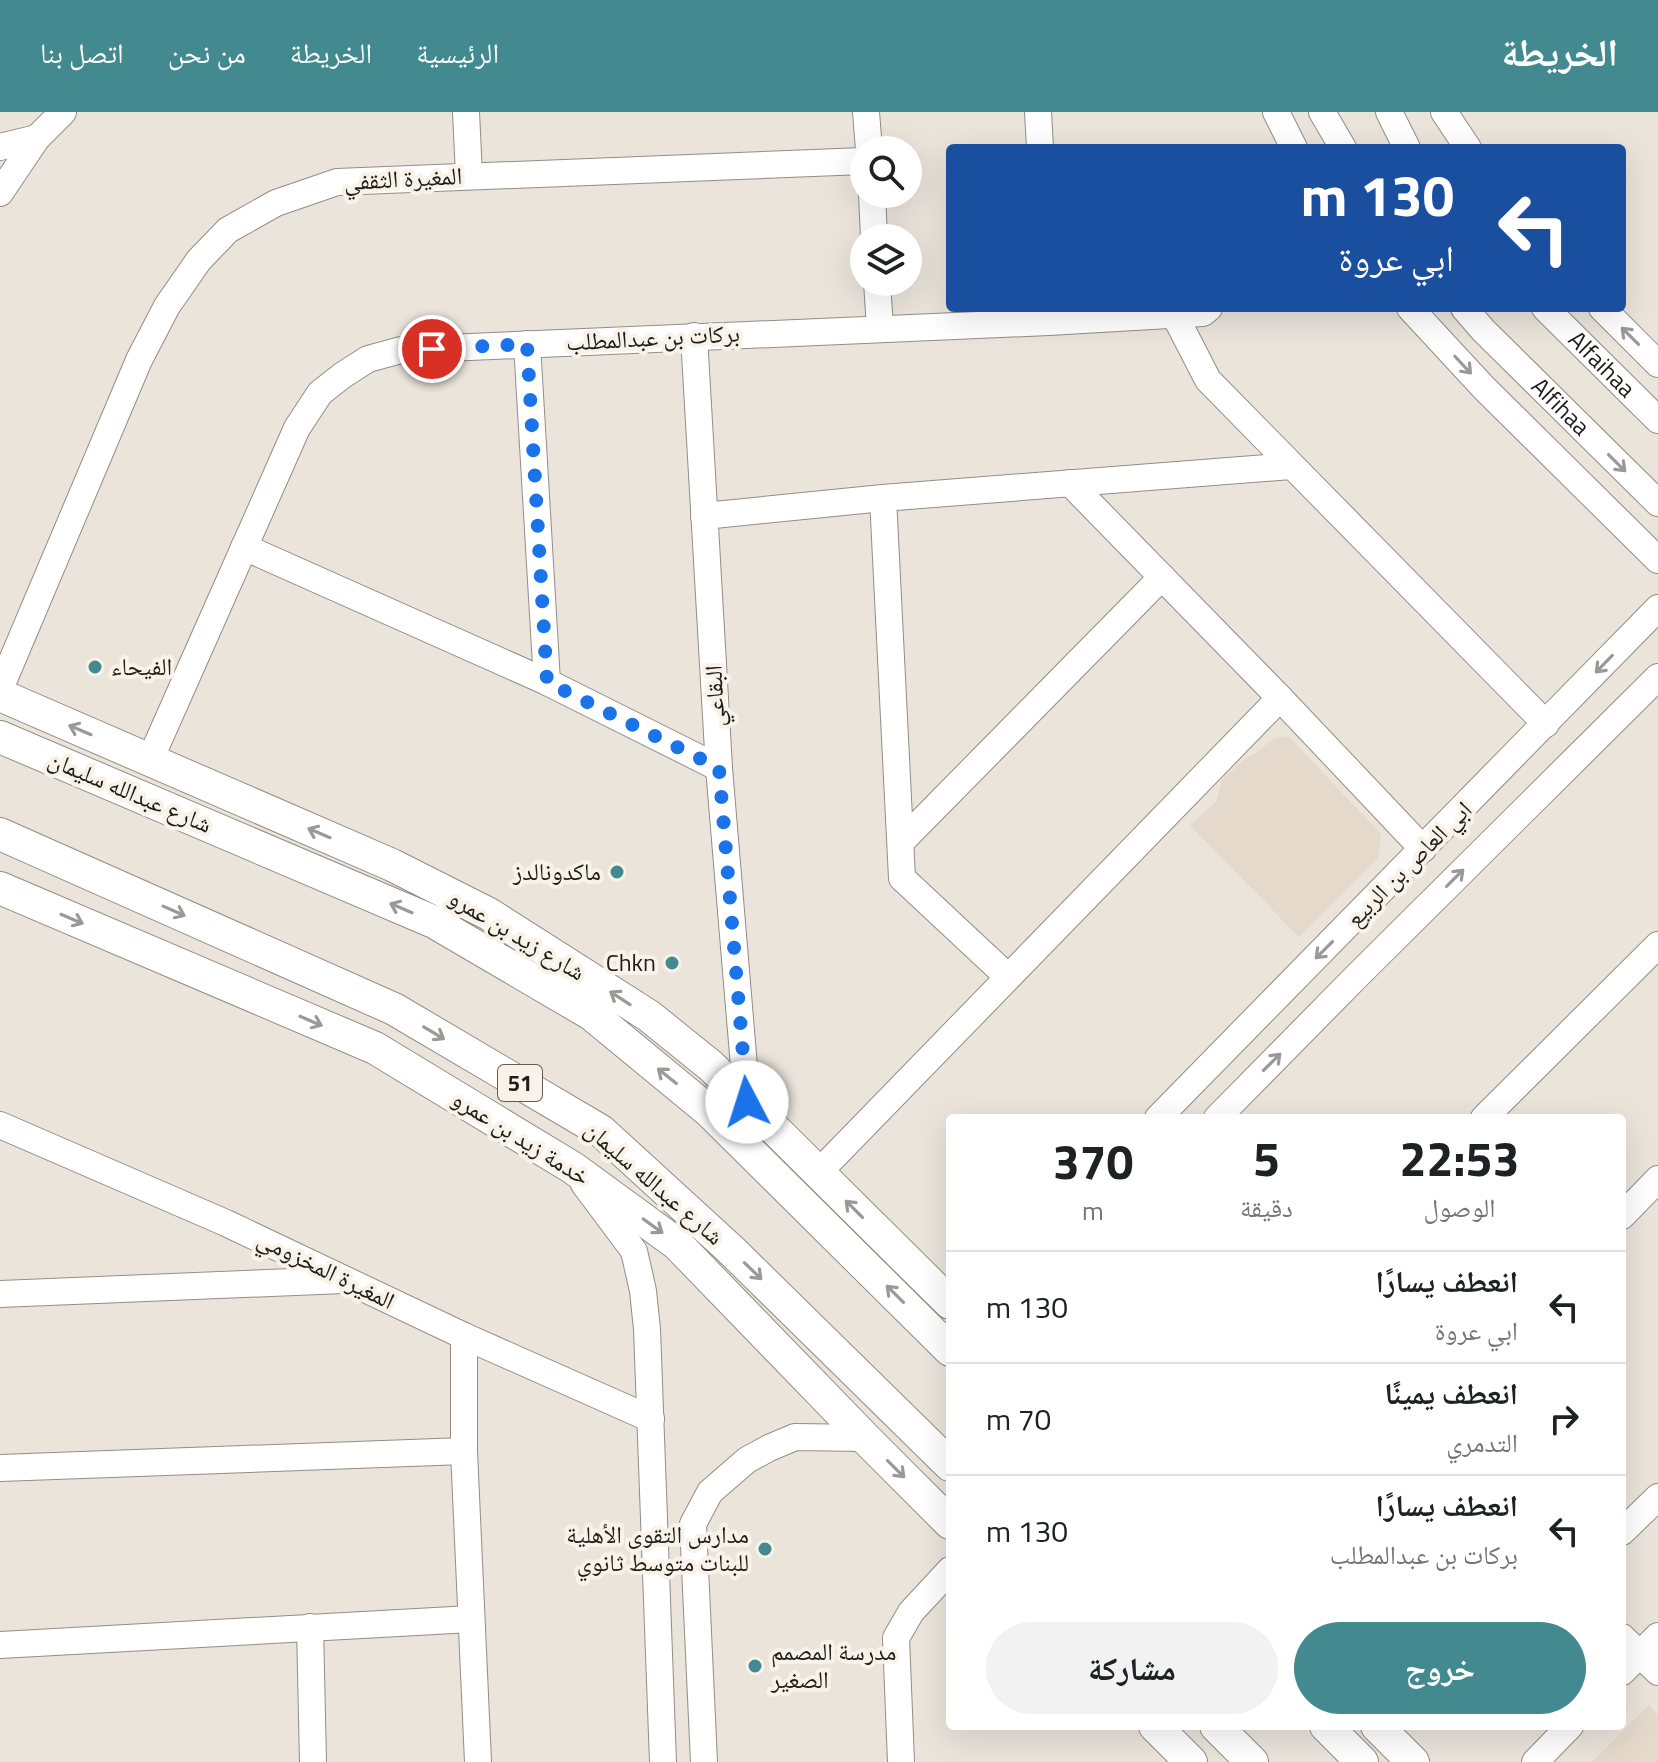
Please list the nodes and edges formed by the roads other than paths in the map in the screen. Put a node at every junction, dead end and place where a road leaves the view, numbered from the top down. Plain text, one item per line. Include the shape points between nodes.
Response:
1 (63, 112) edge
2 (466, 112) edge
3 (866, 112) edge
4 (1038, 112) edge
5 (1276, 112) edge
6 (1322, 112) edge
7 (1389, 112) edge
8 (1444, 112) edge
9 (868, 136) edge
10 (37, 138) junction
11 (1040, 144) edge
12 (1292, 144) edge
13 (1341, 144) edge
14 (1405, 144) edge
15 (1465, 144) edge
16 (0, 147) edge
17 (850, 161) edge
18 (469, 175) junction
19 (0, 193) edge
20 (878, 296) edge
21 (1204, 312) edge
22 (1414, 312) edge
23 (1473, 312) edge
24 (1549, 312) edge
25 (1606, 312) edge
26 (1174, 314) junction
27 (1049, 315) edge
28 (880, 328) junction
29 (694, 336) junction
30 (527, 344) junction
31 (1658, 364) edge
32 (1565, 411) junction
33 (1658, 420) edge
34 (1535, 438) junction
35 (1291, 466) junction
36 (1070, 483) junction
37 (883, 498) junction
38 (1658, 503) edge
39 (704, 516) junction
40 (244, 547) junction
41 (1658, 560) edge
42 (1162, 577) junction
43 (1658, 608) edge
44 (1658, 677) edge
45 (547, 682) junction
46 (0, 692) edge
47 (1280, 698) junction
48 (1546, 724) junction
49 (0, 737) edge
50 (150, 760) junction
51 (719, 768) junction
52 (0, 834) edge
53 (901, 842) junction
54 (1423, 849) junction
55 (0, 888) edge
56 (447, 893) junction
57 (434, 922) junction
58 (1658, 945) edge
59 (1008, 977) junction
60 (394, 1009) junction
61 (375, 1048) junction
62 (747, 1102) junction
63 (1162, 1114) edge
64 (1221, 1114) edge
65 (1488, 1114) edge
66 (0, 1125) edge
67 (573, 1168) junction
68 (818, 1173) junction
69 (1658, 1179) edge
70 (1626, 1212) edge
71 (346, 1280) junction
72 (0, 1294) edge
73 (946, 1299) edge
74 (464, 1336) junction
75 (946, 1346) edge
76 (651, 1419) junction
77 (865, 1438) junction
78 (464, 1451) junction
79 (946, 1461) edge
80 (0, 1468) edge
81 (1658, 1497) edge
82 (946, 1519) edge
83 (1626, 1528) edge
84 (946, 1574) edge
85 (695, 1580) junction
86 (657, 1582) junction
87 (471, 1619) junction
88 (310, 1627) junction
89 (0, 1645) edge
90 (1159, 1730) edge
91 (1220, 1730) edge
92 (1330, 1730) edge
93 (1381, 1730) edge
94 (1566, 1730) edge
95 (313, 1762) edge
96 (478, 1762) edge
97 (663, 1762) edge
98 (704, 1762) edge
99 (901, 1762) edge
100 (1191, 1762) edge
101 (1252, 1762) edge
102 (1362, 1762) edge
103 (1413, 1762) edge
104 (1535, 1762) edge

1 - 10 street
2 - 18 street
3 - 9 street
4 - 11 street
5 - 12 street
6 - 13 street
7 - 14 street
8 - 15 street
10 - 16 street
10 - 19 street
17 - 18 street, المغيرة الثقفي
18 - 46 street, المغيرة الثقفي via 337,182 276,203 228,230 199,260 139,360
20 - 28 street
21 - 26 street, بركات بن عبدالمطلب
22 -> 34 street
23 - 32 street, Alfihaa
24 - 33 street, Alfaihaa
31 -> 25 street
26 - 27 street, بركات بن عبدالمطلب
26 - 35 street via 1208,380
27 - 28 street, بركات بن عبدالمطلب
28 - 29 street, بركات بن عبدالمطلب
29 - 30 street, بركات بن عبدالمطلب
29 - 39 street, البقاعي
30 - 40 street, بركات بن عبدالمطلب via 401,350 368,359 343,375 320,393 297,428
30 - 45 street
32 - 34 street
32 -> 38 street, Alfihaa
34 - 41 street
35 - 36 street
35 - 48 street
36 - 37 street
36 - 42 street
37 - 39 street
37 - 53 street
39 - 51 street, البقاعي
40 - 45 street
40 - 50 street, بركات بن عبدالمطلب
42 - 47 street
42 - 53 street
43 -> 48 street, ابي العاص بن الربيع
64 -> 44 street, ابي العاص بن الربيع
45 - 51 street
50 -> 46 main road, شارع زيد بن عمرو
47 - 54 street
47 - 59 street
48 - 54 street, ابي العاص بن الربيع
57 -> 49 main road, شارع عبدالله سليمان
56 -> 50 main road, شارع زيد بن عمرو
51 - 62 street, البقاعي
52 -> 60 main road, شارع عبدالله سليمان / 51
53 - 59 street via 902,878
54 -> 63 street, ابي العاص بن الربيع
55 -> 61 main road, خدمة زيد بن عمرو
56 - 57 main road
62 -> 56 main road, شارع زيد بن عمرو via 649,1016
75 -> 57 main road, شارع عبدالله سليمان via 710,1112 591,1014
58 - 65 street
59 - 68 street
60 - 61 main road
60 -> 79 main road, شارع عبدالله سليمان / 51 via 601,1131
61 - 67 main road, خدمة زيد بن عمرو
62 - 68 main road, شارع زيد بن عمرو
66 - 71 street, المغيرة المخزومي
67 - 76 street via 634,1251 647,1329
67 -> 77 main road, خدمة زيد بن عمرو via 677,1244
73 -> 68 main road, شارع زيد بن عمرو
69 - 70 street
71 - 72 street
71 - 74 street, المغيرة المخزومي
74 - 76 street, المغيرة المخزومي
74 - 78 street
76 - 86 street
77 -> 82 main road, خدمة زيد بن عمرو
77 - 85 street via 795,1437 747,1460 710,1492 693,1524
78 - 80 street
78 - 87 street
81 - 83 street
84 - 99 street via 911,1612 896,1638
85 - 86 street
85 - 98 street
86 - 97 street
87 - 88 street
87 - 96 street
88 - 89 street
88 - 95 street
90 - 100 main road
91 - 101 main road
92 - 102 main road
93 - 103 main road
94 - 104 street

